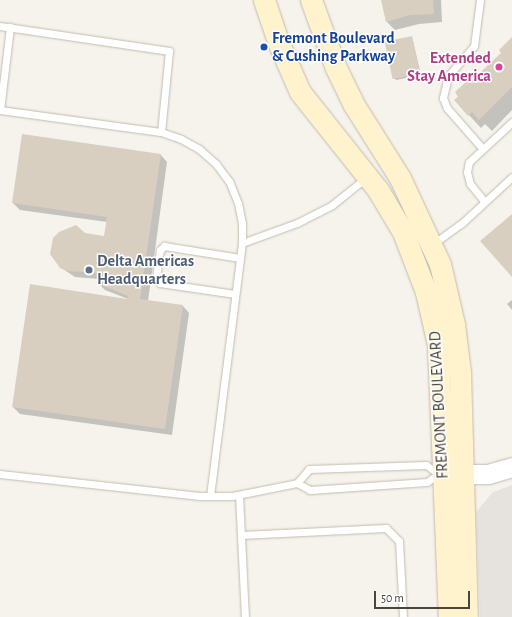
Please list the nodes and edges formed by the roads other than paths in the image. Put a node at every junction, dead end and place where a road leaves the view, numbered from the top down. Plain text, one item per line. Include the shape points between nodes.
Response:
1 (264, 0) edge
2 (311, 0) edge
3 (480, 0) edge
4 (0, 26) edge
5 (10, 28) junction
6 (0, 110) edge
7 (512, 122) edge
8 (161, 132) junction
9 (347, 148) junction
10 (482, 148) junction
11 (367, 177) junction
12 (512, 177) edge
13 (400, 178) junction
14 (484, 201) junction
15 (392, 214) junction
16 (242, 243) junction
17 (433, 244) junction
18 (240, 258) junction
19 (235, 294) junction
20 (512, 467) edge
21 (0, 474) edge
22 (447, 474) junction
23 (297, 483) junction
24 (239, 495) junction
25 (210, 496) junction
26 (241, 535) junction
27 (245, 617) edge
28 (403, 617) edge
29 (449, 617) edge
30 (467, 617) edge

1 - 9 main road, FREMONT BOULEVARD via 281,51 300,92
2 - 13 main road, FREMONT BOULEVARD via 339,74 354,105
3 - 10 lane via 474,46 448,76 443,98 447,108
4 - 5 lane
5 - 6 lane
5 - 8 lane via 169,51
6 - 8 lane
7 - 10 lane
8 - 16 lane via 180,138 199,149 216,164 229,181 238,203
9 - 11 main road, FREMONT BOULEVARD
9 - 13 main road via 365,158 378,175
10 - 14 lane via 469,162 466,172 470,184
11 - 15 main road, FREMONT BOULEVARD
11 - 16 lane via 332,205 291,225
12 - 14 lane
13 - 17 main road, FREMONT BOULEVARD
14 - 17 lane via 461,224
15 - 17 main road via 401,217 420,241
15 - 22 main road, FREMONT BOULEVARD via 403,232 435,321
16 - 18 lane
17 - 22 main road, FREMONT BOULEVARD via 448,297 457,344
18 - 19 lane
18 - 19 lane via 164,246 160,250 156,278 160,282
19 - 25 lane
20 - 22 street via 488,474
21 - 25 lane
22 - 23 lane via 427,482 310,490
22 - 23 lane via 426,464 309,469
22 - 29 main road, FREMONT BOULEVARD
22 - 30 main road, FREMONT BOULEVARD
23 - 24 lane
24 - 25 lane
24 - 26 lane
26 - 27 lane
26 - 28 lane via 386,528 399,541

